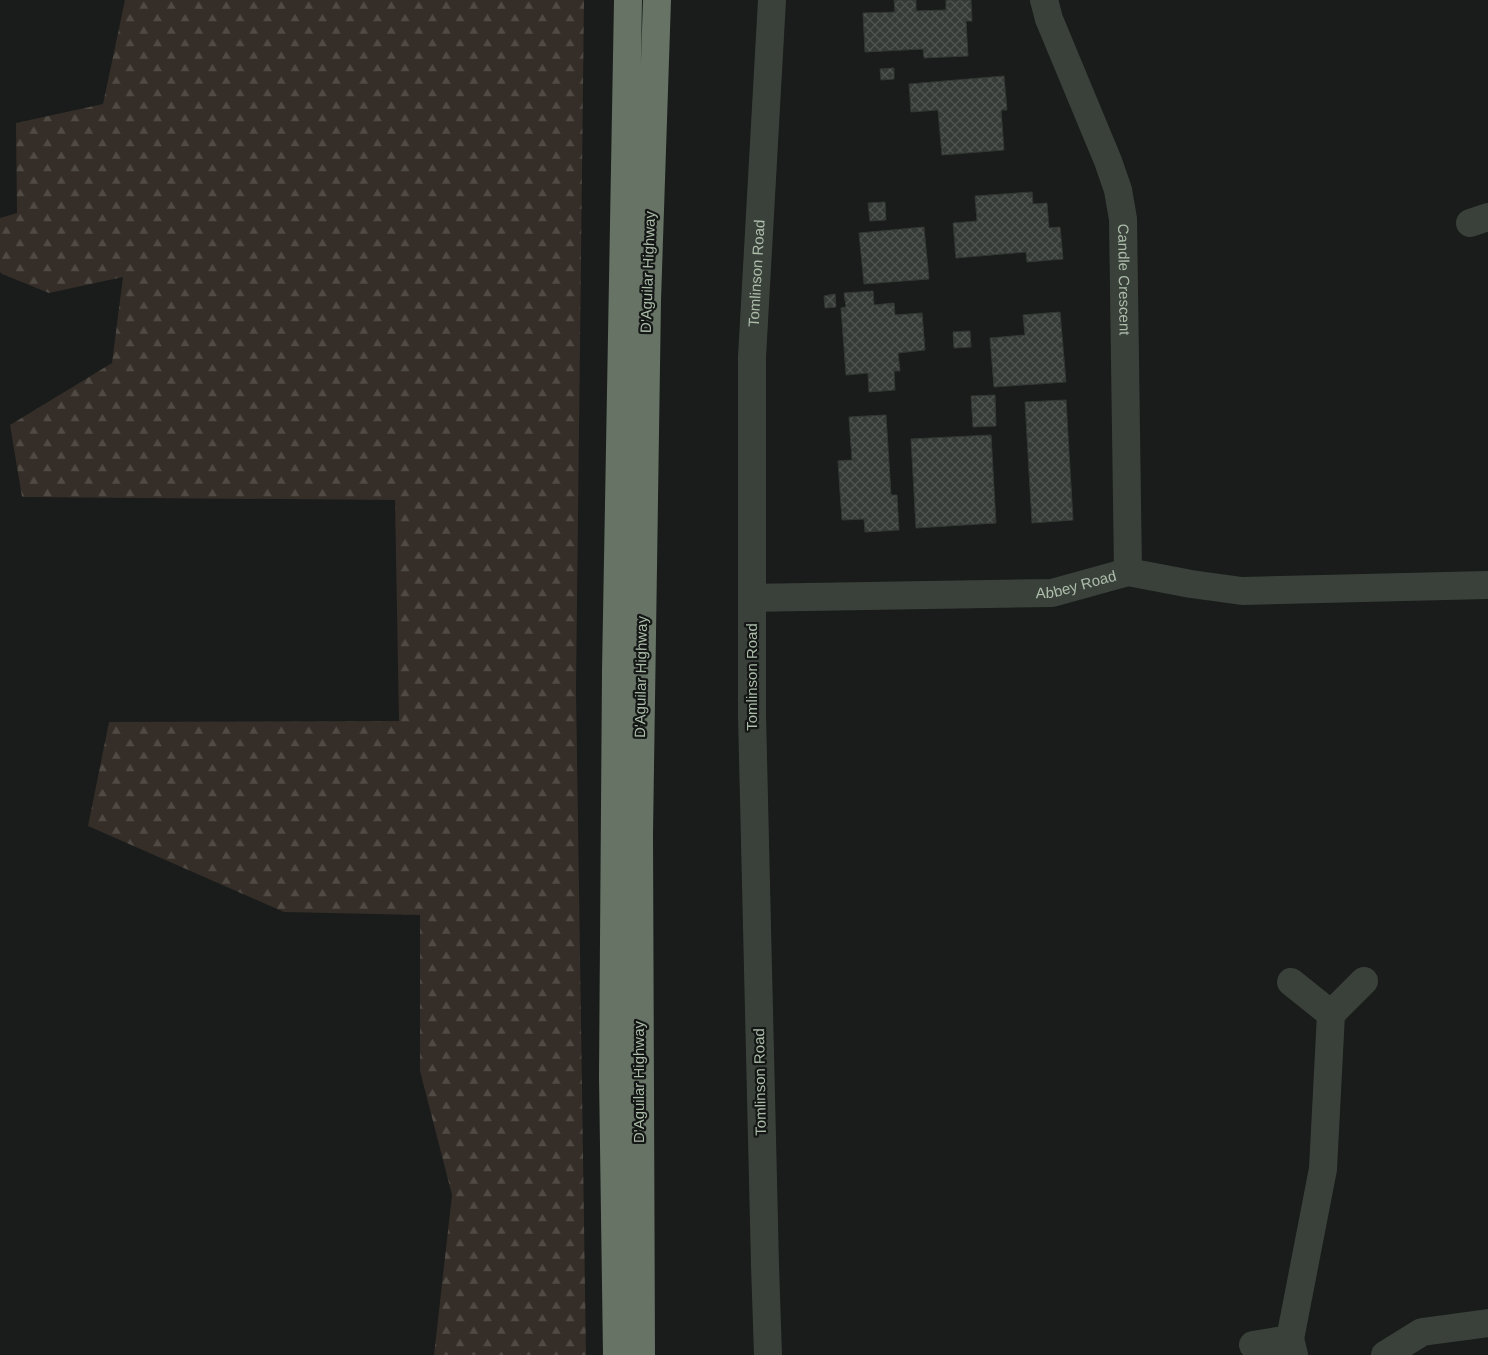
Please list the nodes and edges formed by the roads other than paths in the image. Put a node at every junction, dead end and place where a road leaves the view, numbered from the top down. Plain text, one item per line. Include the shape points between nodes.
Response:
1 (628, 0) edge
2 (657, 0) edge
3 (772, 0) edge
4 (1044, 0) edge
5 (1128, 572) junction
6 (1488, 585) edge
7 (752, 598) junction
8 (1364, 981) dead end
9 (1291, 982) dead end
10 (1331, 1014) junction
11 (1488, 1323) edge
12 (1253, 1345) dead end
13 (1292, 1347) edge
14 (616, 1355) edge
15 (641, 1355) edge
16 (768, 1355) edge
17 (1385, 1355) edge

1 - 14 highway, D'Aguilar Highway via 616,681 613,1076
2 - 15 highway, D'Aguilar Highway via 647,300 639,834
3 - 7 street, Tomlinson Road via 752,357
4 - 5 street, Candle Crescent via 1108,161 1123,218
5 - 6 street, Abbey Road via 1242,591
5 - 7 street, Abbey Road via 1052,593
7 - 16 street, Tomlinson Road
8 - 10 street
9 - 10 street
10 - 13 street via 1323,1169
11 - 17 street via 1422,1332
12 - 13 street

